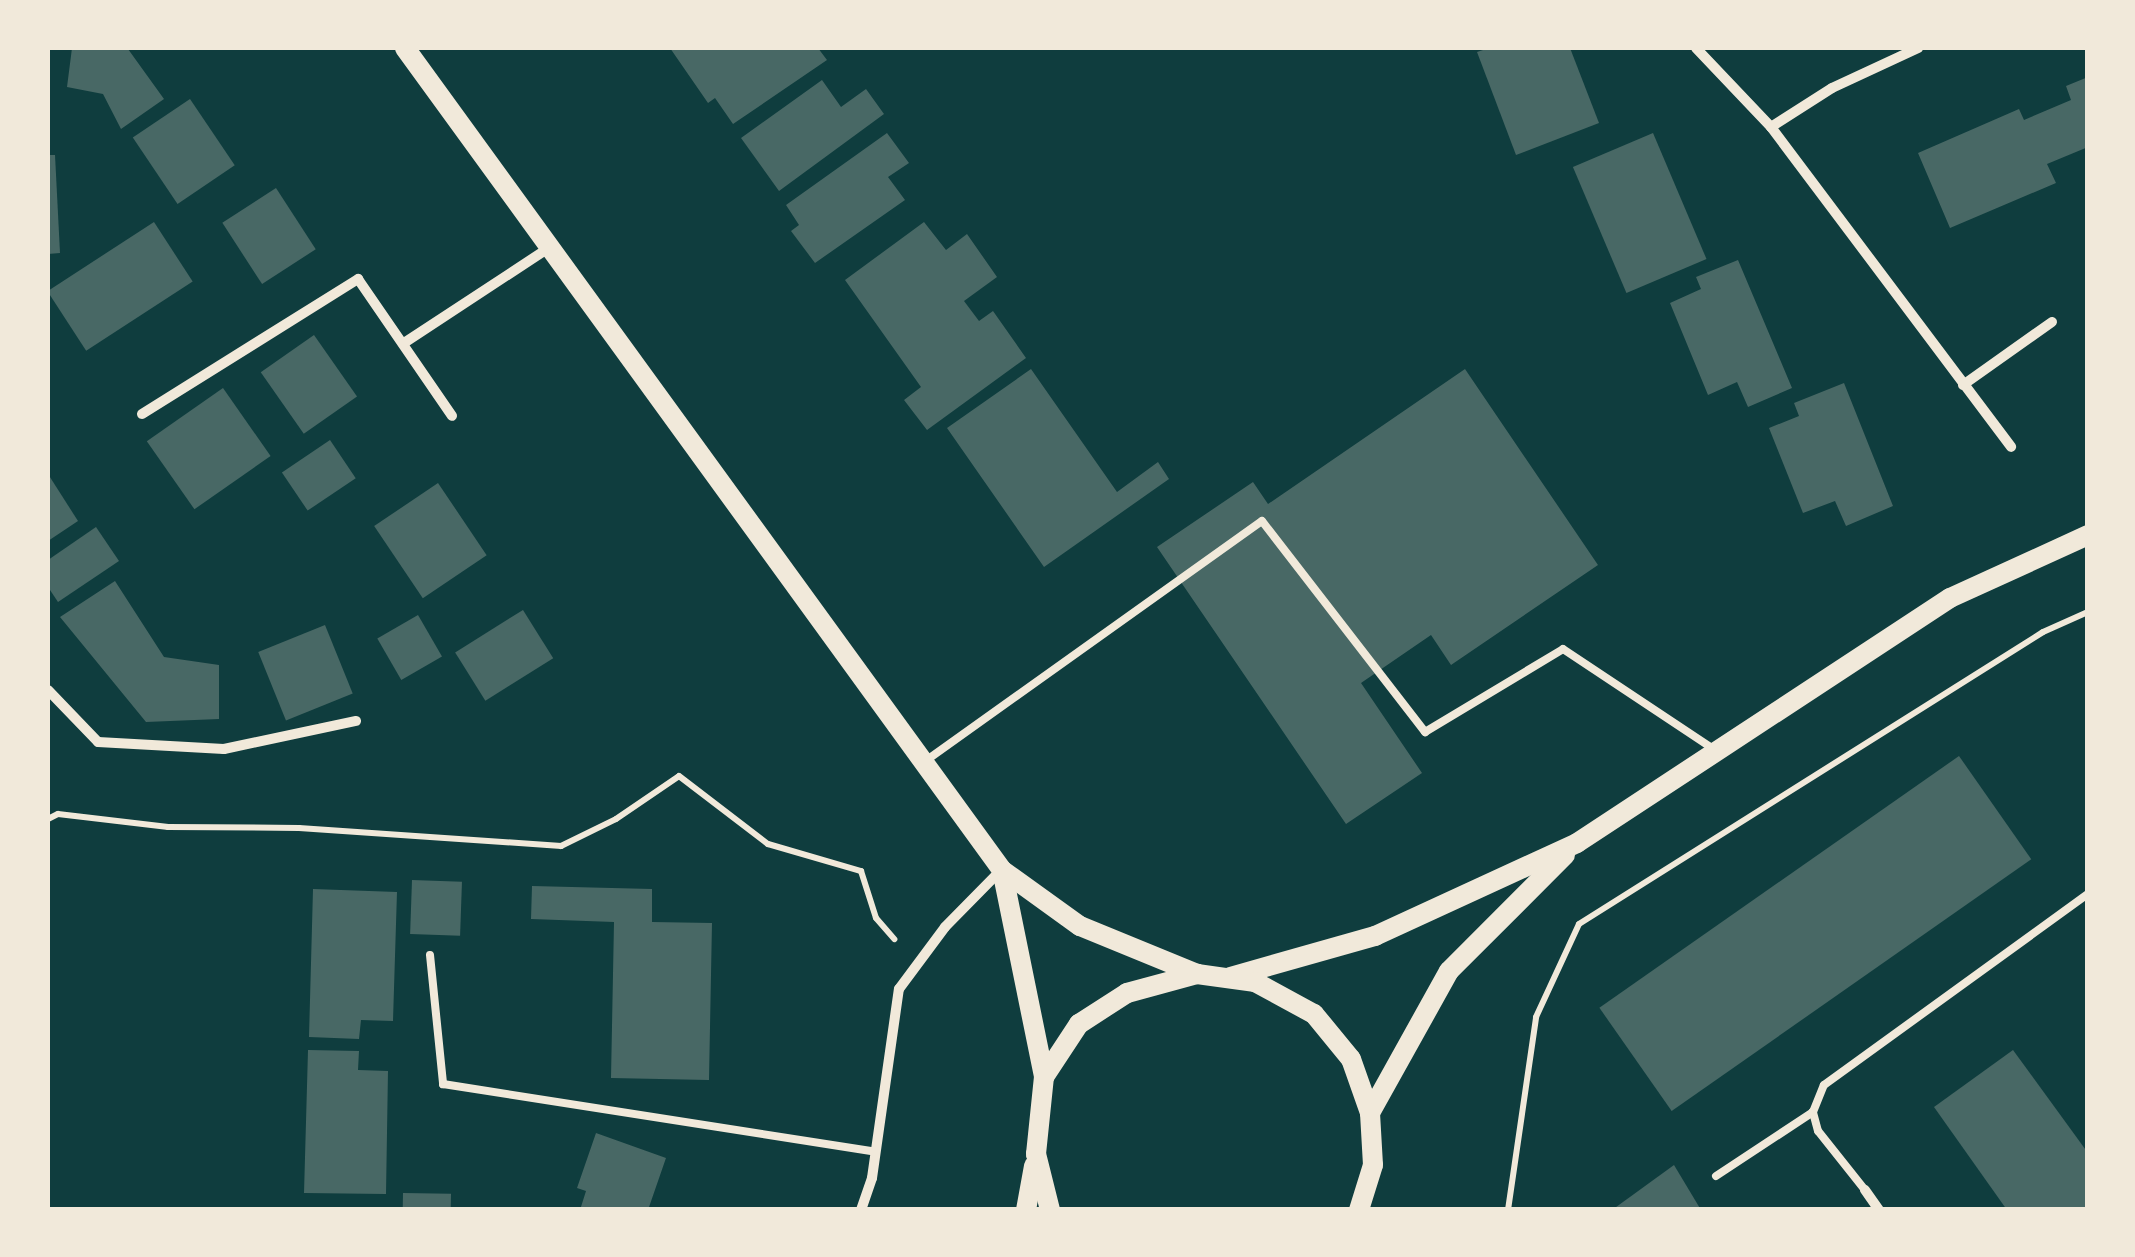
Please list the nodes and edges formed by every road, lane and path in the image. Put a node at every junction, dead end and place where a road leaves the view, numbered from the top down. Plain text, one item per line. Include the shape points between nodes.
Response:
1 (405, 48) edge
2 (1696, 48) edge
3 (1918, 48) edge
4 (1771, 127) junction
5 (551, 246) junction
6 (2052, 322) dead end
7 (404, 343) junction
8 (1963, 385) junction
9 (142, 414) dead end
10 (452, 416) dead end
11 (2011, 447) dead end
12 (2088, 535) edge
13 (2088, 612) edge
14 (48, 690) edge
15 (356, 721) dead end
16 (1717, 751) junction
17 (924, 762) junction
18 (48, 819) edge
19 (1577, 843) junction
20 (1002, 870) junction
21 (2088, 894) edge
22 (430, 955) dead end
23 (917, 966) junction
24 (1197, 974) junction
25 (1230, 977) junction
26 (1044, 1077) junction
27 (1813, 1112) junction
28 (1370, 1113) junction
29 (876, 1152) junction
30 (1036, 1154) junction
31 (1716, 1176) dead end
32 (1865, 1190) joint
33 (861, 1210) edge
34 (1026, 1210) edge
35 (1050, 1210) edge
36 (1358, 1210) edge
37 (1508, 1210) edge
38 (1879, 1210) edge

1 - 5 main road
2 - 4 street
3 - 4 street via 1832,88
4 - 8 street
5 - 7 street
5 - 17 main road
6 - 8 street
7 - 9 street via 358,279
7 - 10 street
8 - 11 street
12 - 16 main road via 1950,598
13 - 37 path via 2043,632 1580,924 1536,1017
14 - 15 street via 98,742 224,750
16 - 17 lane via 1563,649 1425,732 1262,521
16 - 19 main road
17 - 20 main road
18 - 23 path via 58,814 168,827 298,828 561,846 616,820 679,776 768,844 861,872 876,918
19 - 25 main road via 1375,936
19 - 28 main road via 1449,971
20 - 23 street
20 - 24 main road via 1080,926
20 - 26 main road
21 - 27 lane via 1824,1085
22 - 29 lane via 442,1084
23 - 29 street via 899,989
24 - 25 main road
24 - 26 main road via 1142,987 1079,1024
25 - 28 main road via 1254,982 1314,1014 1351,1059
26 - 30 main road
27 - 31 lane
27 - 32 lane via 1818,1131
28 - 36 main road via 1372,1164
29 - 33 street
30 - 34 main road
30 - 35 main road
32 - 38 street

